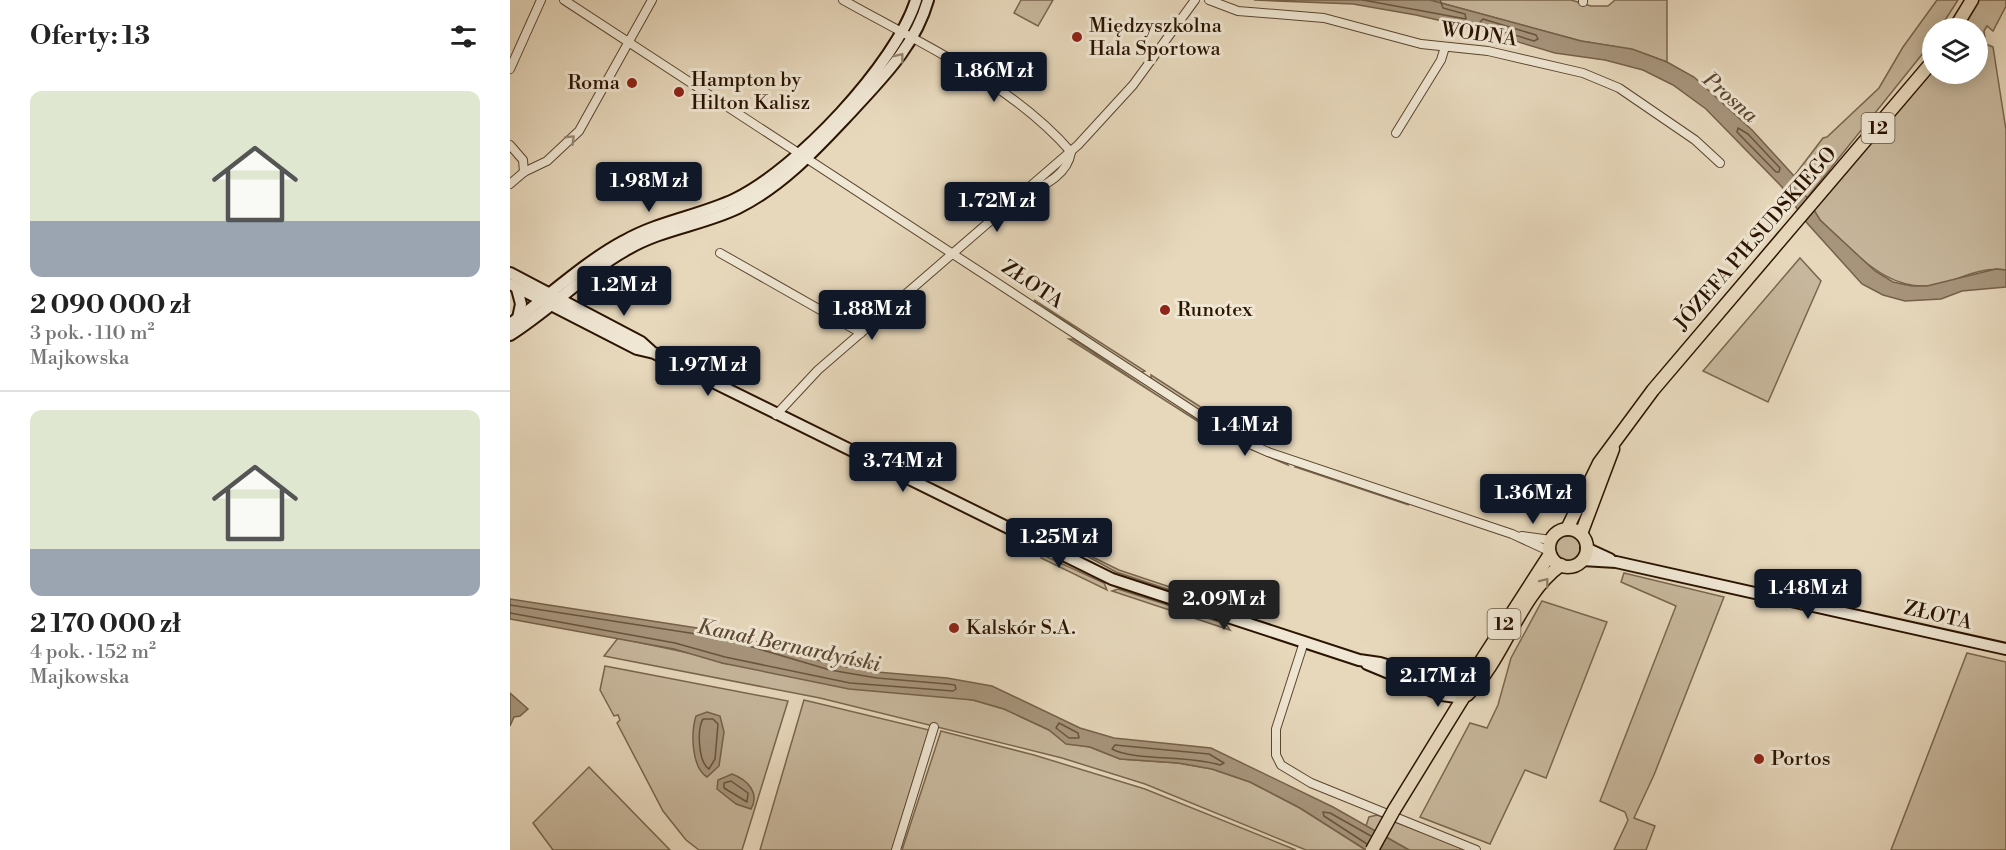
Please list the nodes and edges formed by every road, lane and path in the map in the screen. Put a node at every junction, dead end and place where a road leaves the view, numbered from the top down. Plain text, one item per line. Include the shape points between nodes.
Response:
1 (541, 0) edge
2 (564, 0) edge
3 (652, 0) edge
4 (843, 0) edge
5 (916, 0) edge
6 (928, 0) edge
7 (1196, 0) edge
8 (1209, 0) edge
9 (1972, 0) edge
10 (1961, 18) edge
11 (908, 36) junction
12 (628, 42) junction
13 (1445, 47) junction
14 (510, 69) edge
15 (1922, 74) edge
16 (1396, 133) dead end
17 (510, 145) edge
18 (1071, 152) junction
19 (804, 156) junction
20 (1720, 163) dead end
21 (524, 172) junction
22 (510, 184) edge
23 (720, 253) dead end
24 (953, 253) junction
25 (510, 273) edge
26 (513, 287) edge
27 (549, 301) junction
28 (514, 321) edge
29 (861, 333) junction
30 (510, 335) edge
31 (776, 415) junction
32 (1614, 446) junction
33 (1567, 529) junction
34 (1581, 534) junction
35 (1550, 548) junction
36 (1584, 554) junction
37 (1561, 565) junction
38 (1304, 642) junction
39 (2006, 650) edge
40 (1464, 698) junction
41 (934, 727) dead end
42 (896, 850) edge
43 (1372, 850) edge
44 (1476, 850) edge

1 - 14 street
2 - 12 street, ZŁOTA
3 - 12 street
4 - 11 street
5 - 11 main road
6 - 11 main road
7 - 18 street via 1126,93
8 - 13 street, WODNA via 1238,11 1323,18
9 - 10 main road
11 - 18 street via 1031,111
11 - 19 main road
12 - 19 street, ZŁOTA
21 -> 12 street via 547,161 579,131
13 - 16 street
13 - 20 street, WODNA via 1534,60 1603,80 1679,128
15 - 32 main road, JÓZEFA PIŁSUDSKIEGO / 12 via 1665,376
17 - 21 street via 523,160
18 - 24 street
19 - 24 street, ZŁOTA
19 - 27 main road via 735,199 650,228 622,242
21 - 22 street
23 - 29 street
24 - 29 street
24 - 35 street, ZŁOTA via 1241,441
25 - 27 main road
26 - 27 main road
26 - 28 main road via 521,304
27 - 28 main road
27 - 30 main road
27 - 31 main road via 641,342 654,353
29 - 31 street
31 - 38 main road via 1112,579
32 - 33 main road, JÓZEFA PIŁSUDSKIEGO / 12 via 1594,472
32 - 34 main road, JÓZEFA PIŁSUDSKIEGO / 12
33 - 34 main road
33 - 35 main road, 12 via 1556,533
34 - 36 main road
35 - 37 main road
35 - 40 main road, 12 via 1472,675
36 - 37 main road via 1573,566
36 - 39 main road, ZŁOTA
40 -> 37 main road, 12 via 1478,684 1536,593
38 - 40 main road via 1453,685
38 - 44 street via 1276,729 1276,755 1281,765 1311,783
40 - 43 main road, 12, bridge
41 - 42 street

